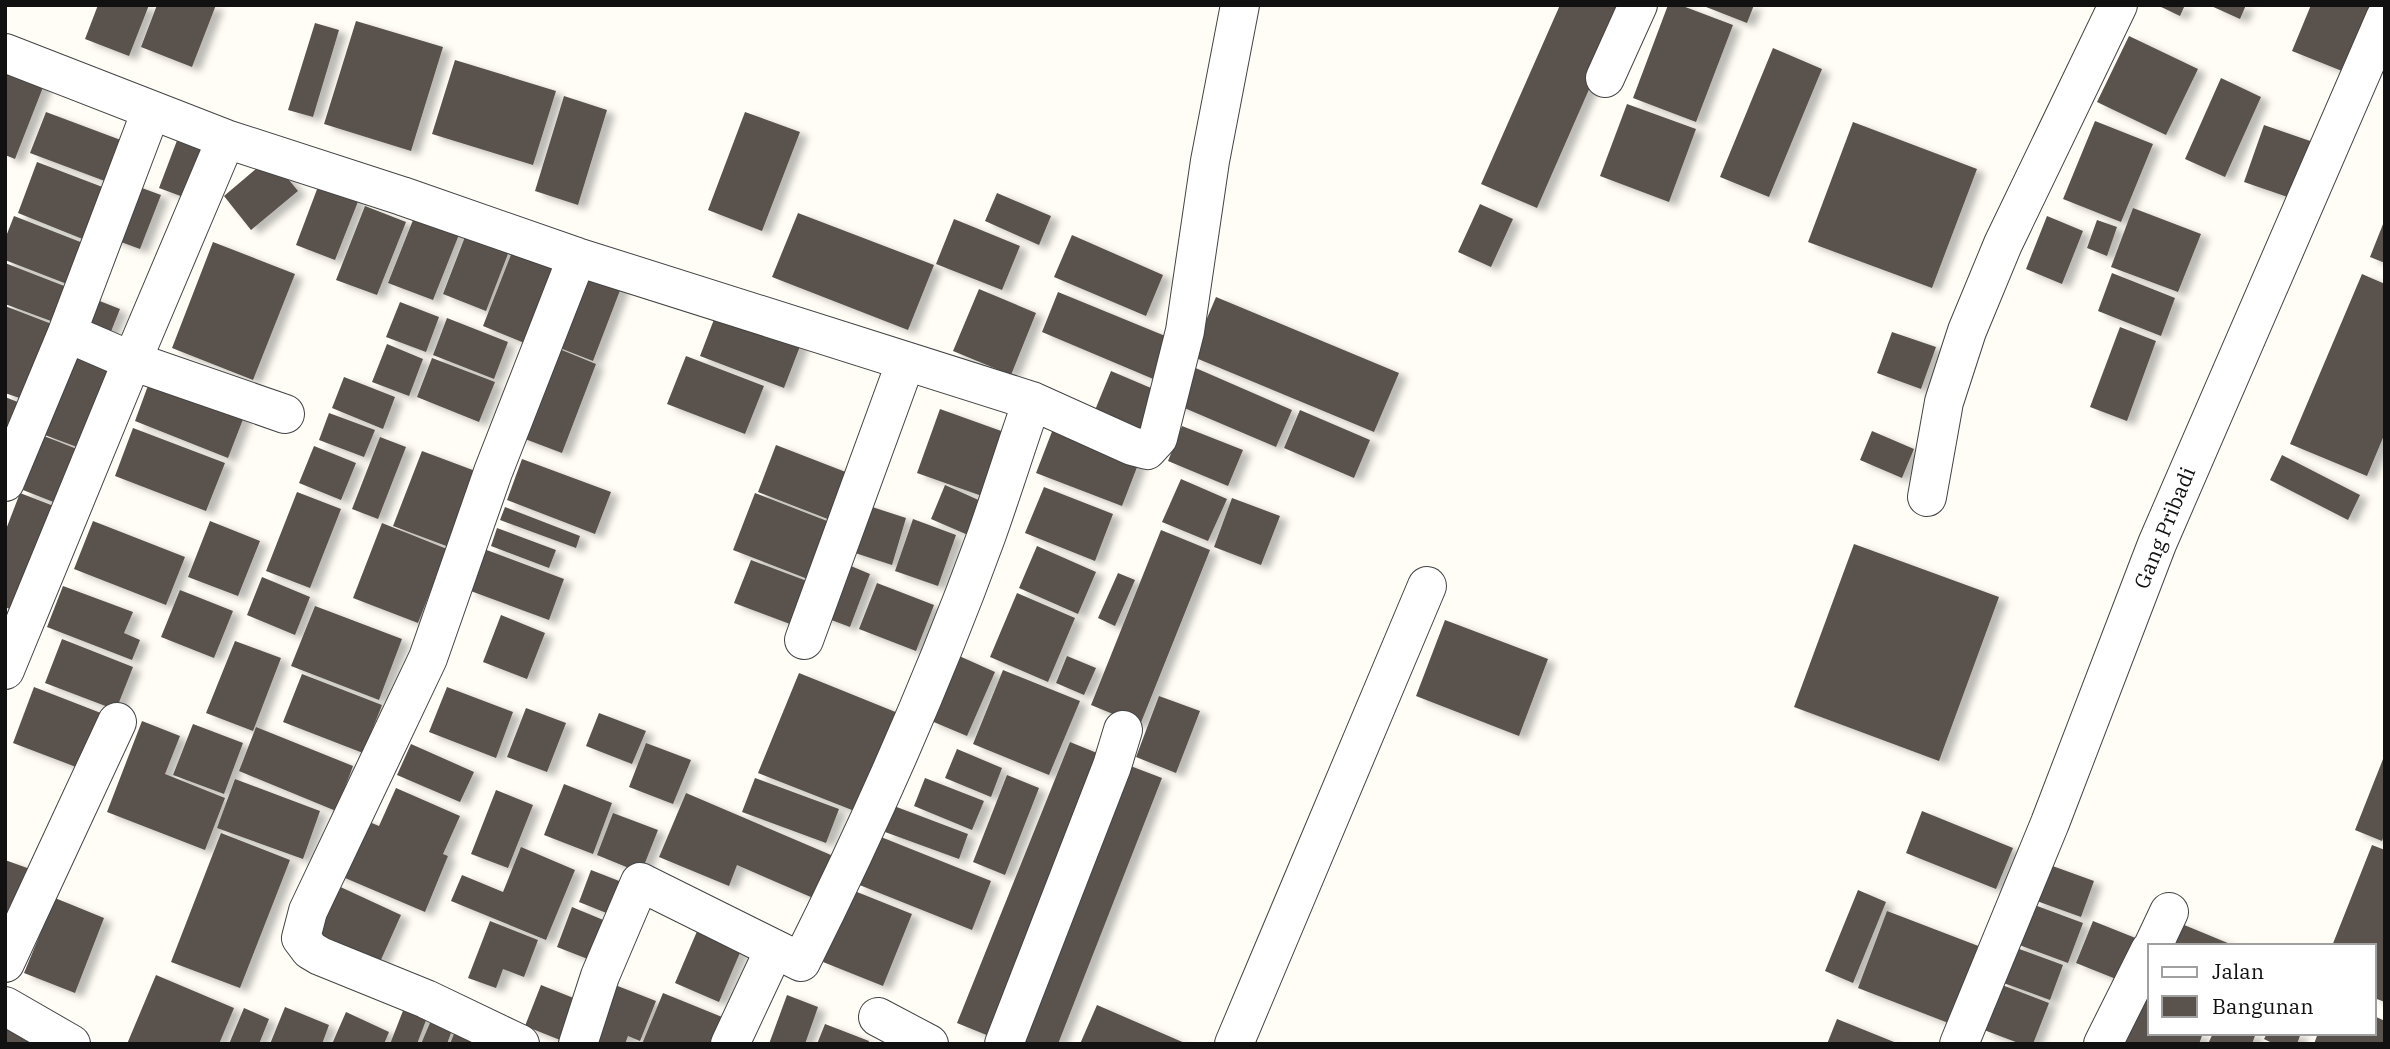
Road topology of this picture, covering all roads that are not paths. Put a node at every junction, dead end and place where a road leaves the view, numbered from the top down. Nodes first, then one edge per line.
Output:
1 (1240, 5) edge
2 (1638, 5) edge
3 (2118, 5) edge
4 (2385, 18) edge
5 (5, 53) edge
6 (1605, 78) dead end
7 (151, 111) junction
8 (226, 139) junction
9 (577, 257) junction
10 (66, 333) junction
11 (132, 361) junction
12 (906, 361) junction
13 (1032, 401) junction
14 (285, 414) dead end
15 (5, 482) edge
16 (1927, 497) dead end
17 (1427, 586) dead end
18 (804, 640) dead end
19 (5, 670) edge
20 (117, 722) dead end
21 (1123, 730) dead end
22 (2169, 912) dead end
23 (2154, 944) edge
24 (774, 950) junction
25 (2148, 954) edge
26 (5, 963) edge
27 (5, 1006) edge
28 (878, 1017) dead end
29 (71, 1044) edge
30 (520, 1044) edge
31 (578, 1044) edge
32 (730, 1044) edge
33 (929, 1044) edge
34 (1004, 1044) edge
35 (1234, 1044) edge
36 (1959, 1044) edge
37 (2103, 1044) edge

1 - 13 street
2 - 6 street
3 - 16 street
4 - 36 street, Gang Pribadi
5 - 7 street
7 - 8 street
7 - 10 street
8 - 9 street
8 - 11 street
9 - 12 street
9 - 30 street
10 - 11 street
10 - 15 street
11 - 14 street
11 - 19 street
12 - 13 street
12 - 18 street
13 - 24 street
17 - 35 street
20 - 26 street
21 - 34 street
22 - 23 street
24 - 31 street
24 - 32 street
25 - 37 street
27 - 29 street
28 - 33 street

